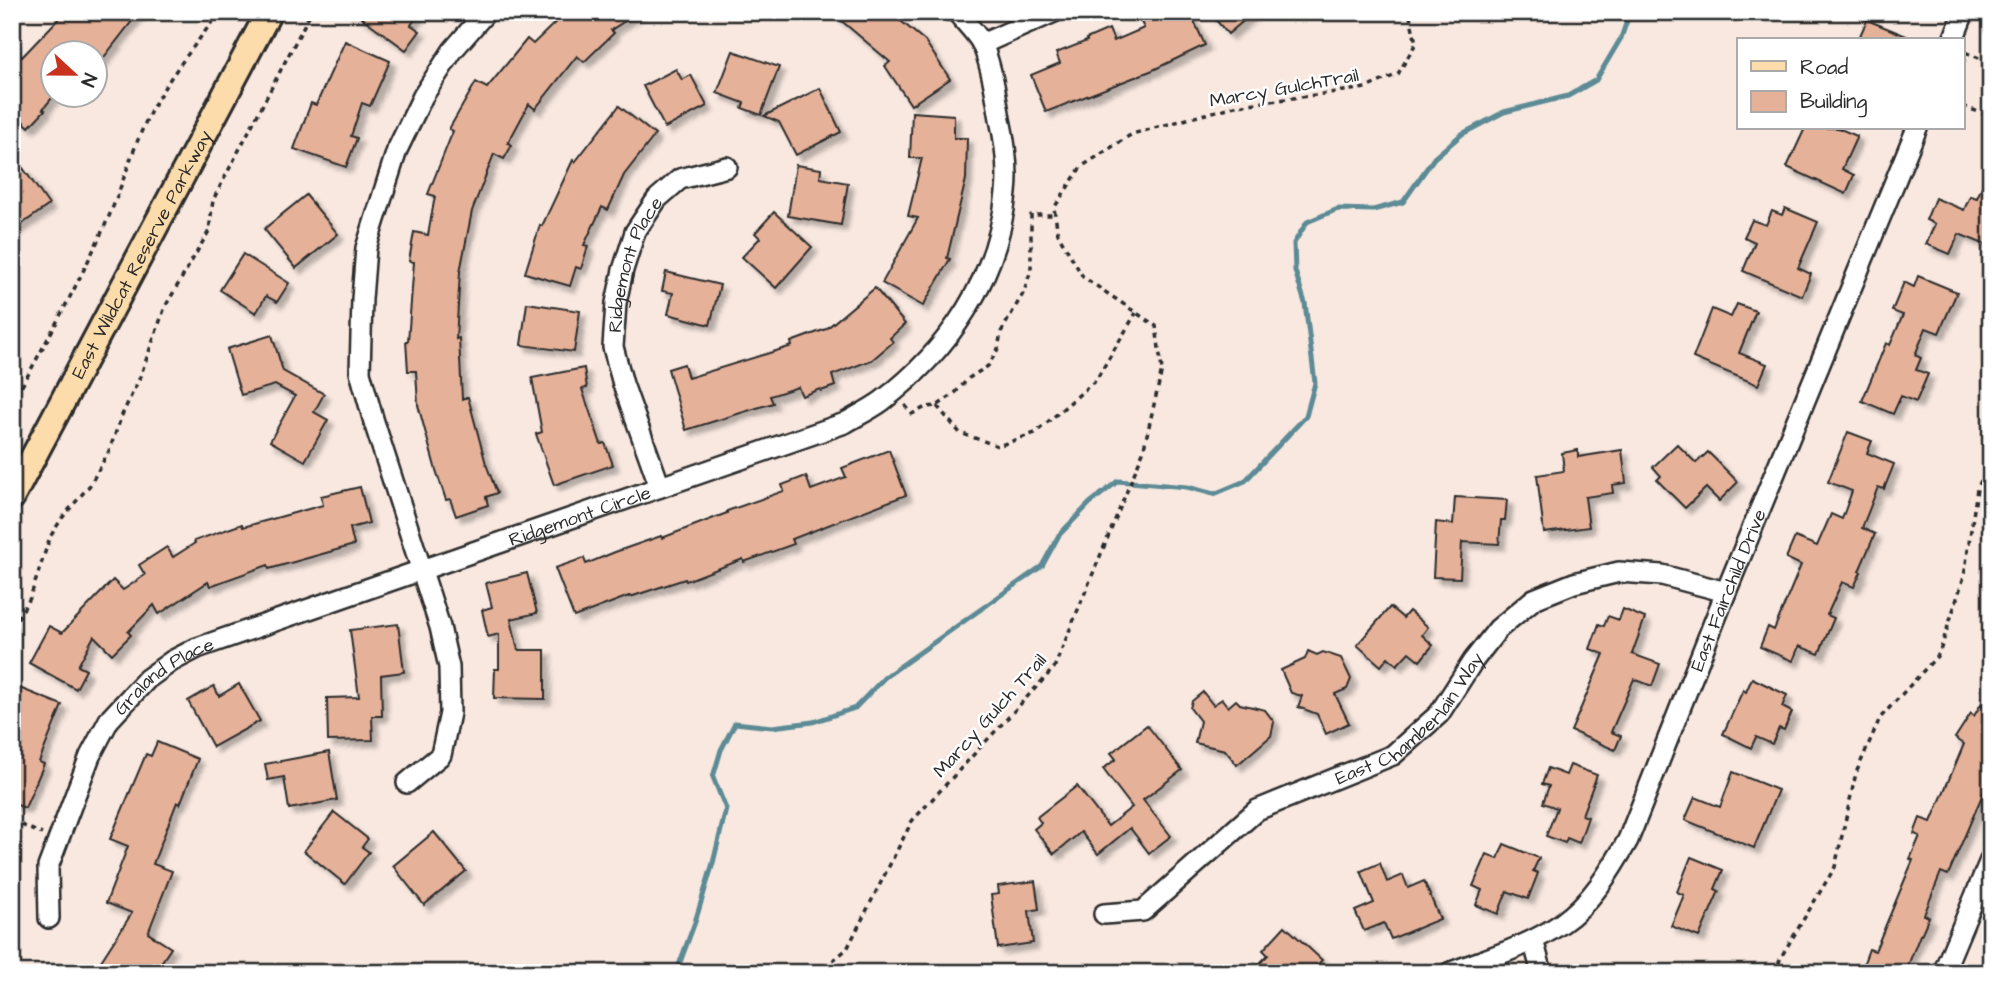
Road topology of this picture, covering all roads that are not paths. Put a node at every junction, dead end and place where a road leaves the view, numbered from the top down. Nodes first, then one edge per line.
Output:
1 (269, 12) edge
2 (486, 12) edge
3 (957, 12) edge
4 (1054, 12) edge
5 (1964, 12) edge
6 (1954, 38) edge
7 (982, 44) junction
8 (1916, 130) edge
9 (727, 167) dead end
10 (660, 487) junction
11 (12, 497) edge
12 (422, 569) junction
13 (1726, 593) junction
14 (407, 783) dead end
15 (1991, 858) edge
16 (1104, 914) dead end
17 (49, 918) dead end
18 (1533, 940) junction
19 (1449, 973) edge
20 (1542, 973) edge
21 (1943, 973) edge

1 - 11 main road, East Wildcat Reserve Parkway
2 - 12 street
3 - 7 street, Ridgemont Circle
4 - 7 street
5 - 6 street
7 - 10 street, Ridgemont Circle
8 - 13 street, East Fairchild Drive
9 - 10 street, Ridgemont Place
10 - 12 street, Ridgemont Circle
12 - 14 street
12 - 17 street, Graland Place
13 - 16 street, East Chamberlain Way
13 - 18 street, East Fairchild Drive
15 - 21 street
18 - 19 street, East Fairchild Drive
18 - 20 street

